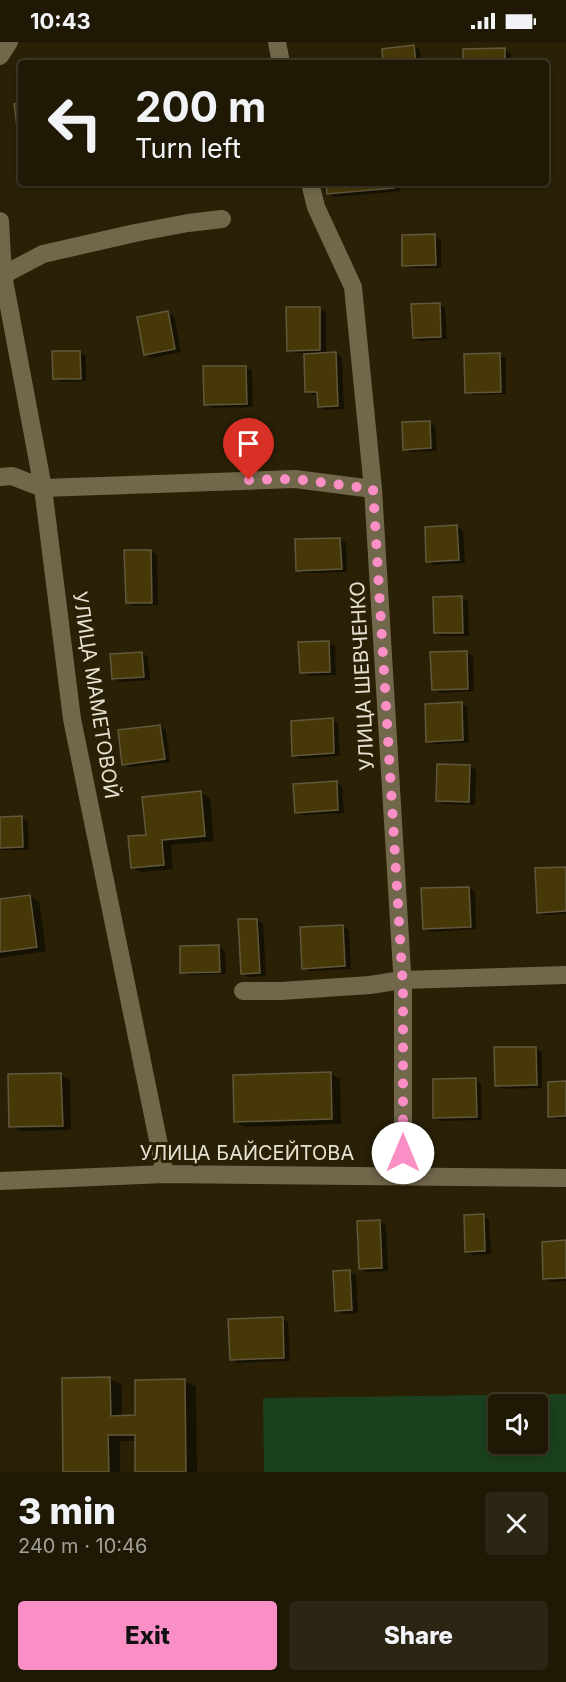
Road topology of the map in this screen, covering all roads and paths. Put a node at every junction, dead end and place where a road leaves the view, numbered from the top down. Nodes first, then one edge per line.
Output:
1 (9, 42) edge
2 (277, 42) edge
3 (0, 56) edge
4 (280, 60) edge
5 (311, 186) edge
6 (222, 219) dead end
7 (0, 221) edge
8 (2, 275) edge
9 (0, 477) edge
10 (44, 488) junction
11 (373, 489) junction
12 (566, 975) edge
13 (402, 980) junction
14 (243, 991) dead end
15 (165, 1174) junction
16 (403, 1176) junction
17 (566, 1178) edge
18 (0, 1181) edge

1 - 3 street
2 - 4 street
5 - 11 street, УЛИЦА ШЕВЧЕНКО
6 - 8 street
7 - 8 street, УЛИЦА МАМЕТОВОЙ
8 - 10 street, УЛИЦА МАМЕТОВОЙ
9 - 10 street
10 - 11 street
10 - 15 street, УЛИЦА МАМЕТОВОЙ
11 - 13 street, УЛИЦА ШЕВЧЕНКО
12 - 13 street
13 - 14 street
13 - 16 street, УЛИЦА ШЕВЧЕНКО
15 - 16 street, УЛИЦА БАЙСЕЙТОВА
15 - 18 street, УЛИЦА БАЙСЕЙТОВА
16 - 17 street, УЛИЦА БАЙСЕЙТОВА

